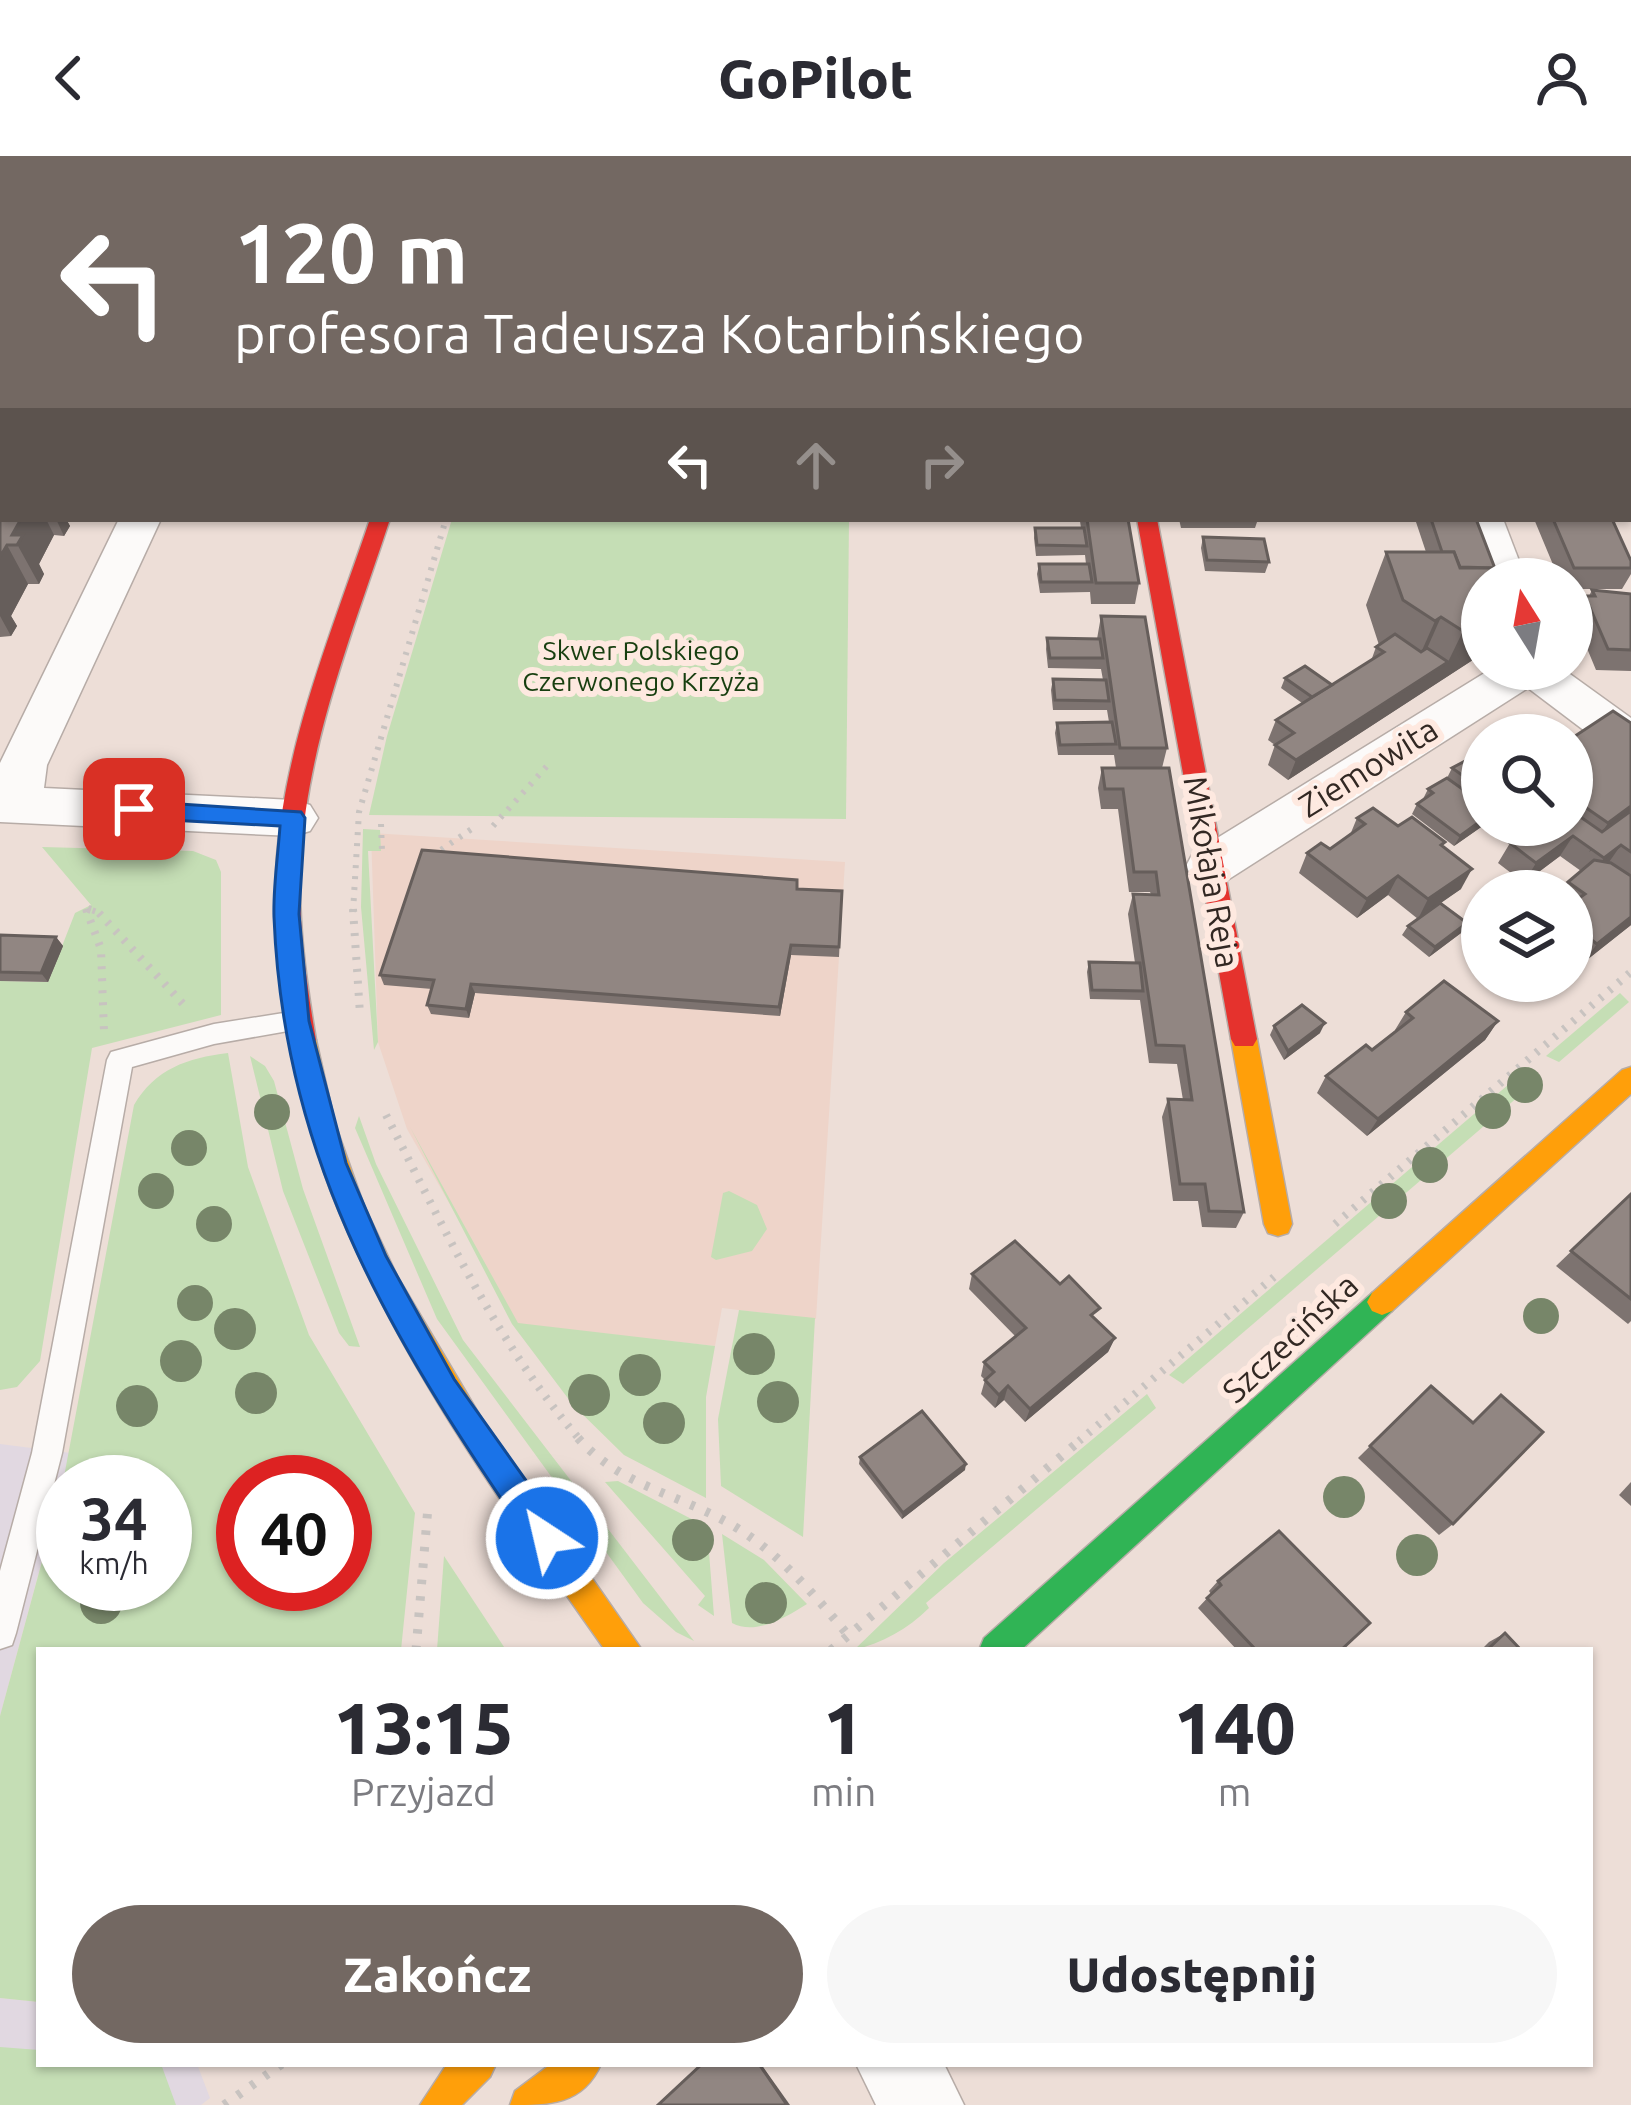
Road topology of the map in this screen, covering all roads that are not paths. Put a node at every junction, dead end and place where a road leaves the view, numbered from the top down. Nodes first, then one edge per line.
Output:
1 (139, 522) edge
2 (379, 522) edge
3 (1148, 522) edge
4 (1483, 522) edge
5 (1496, 558) edge
6 (1492, 690) edge
7 (1557, 690) edge
8 (1631, 741) edge
9 (9, 805) edge
10 (293, 818) junction
11 (1211, 866) junction
12 (296, 1021) junction
13 (1631, 1078) edge
14 (1278, 1224) dead end
15 (0, 1633) edge
16 (623, 1647) edge
17 (999, 1647) edge
18 (473, 2067) edge
19 (578, 2067) edge
20 (898, 2067) edge
21 (439, 2105) edge
22 (530, 2105) edge
23 (922, 2105) edge

1 - 9 street
2 - 10 street
3 - 11 street, Mikołaja Reja
4 - 5 street
6 - 11 street, Ziemowita
7 - 8 street
9 - 10 street
10 - 12 street
11 - 14 street, Mikołaja Reja
12 - 15 lane
12 - 16 street
13 - 17 street, Szczecińska
18 - 21 street
19 - 22 street
20 - 23 street

